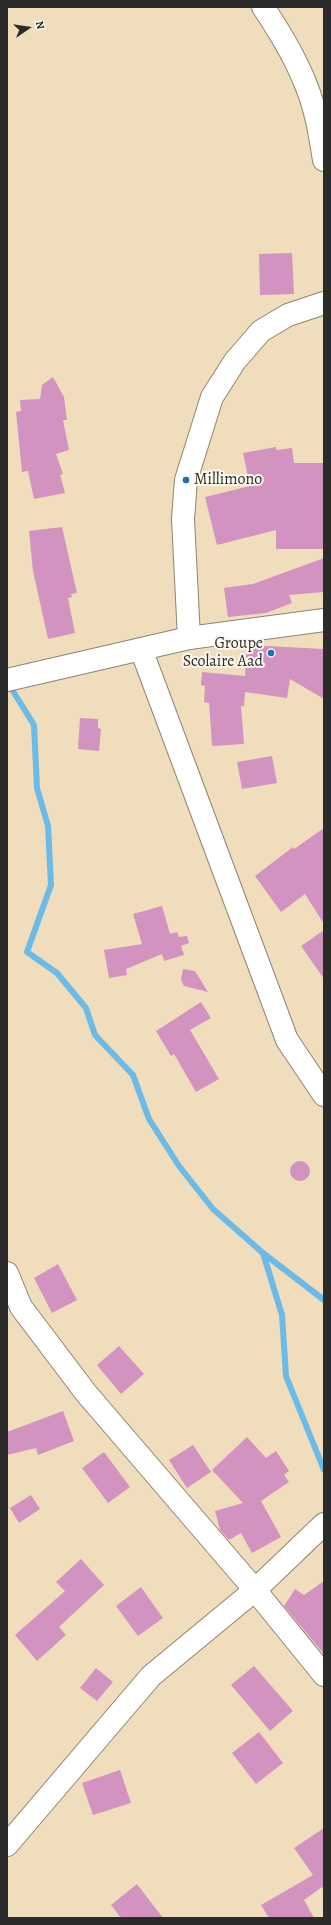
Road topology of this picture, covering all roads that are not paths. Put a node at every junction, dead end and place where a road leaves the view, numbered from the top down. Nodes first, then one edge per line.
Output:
1 (263, 7) edge
2 (321, 122) edge
3 (324, 160) edge
4 (324, 303) edge
5 (324, 620) edge
6 (189, 638) junction
7 (141, 649) junction
8 (7, 680) edge
9 (324, 1095) edge
10 (7, 1273) edge
11 (14, 1310) edge
12 (324, 1524) edge
13 (255, 1590) junction
14 (324, 1675) edge
15 (7, 1845) edge

1 - 2 street
2 - 3 street
4 - 6 street
5 - 6 street
6 - 7 street
7 - 8 street
7 - 9 street
10 - 11 street
11 - 13 street
12 - 13 street
13 - 14 street
13 - 15 street

